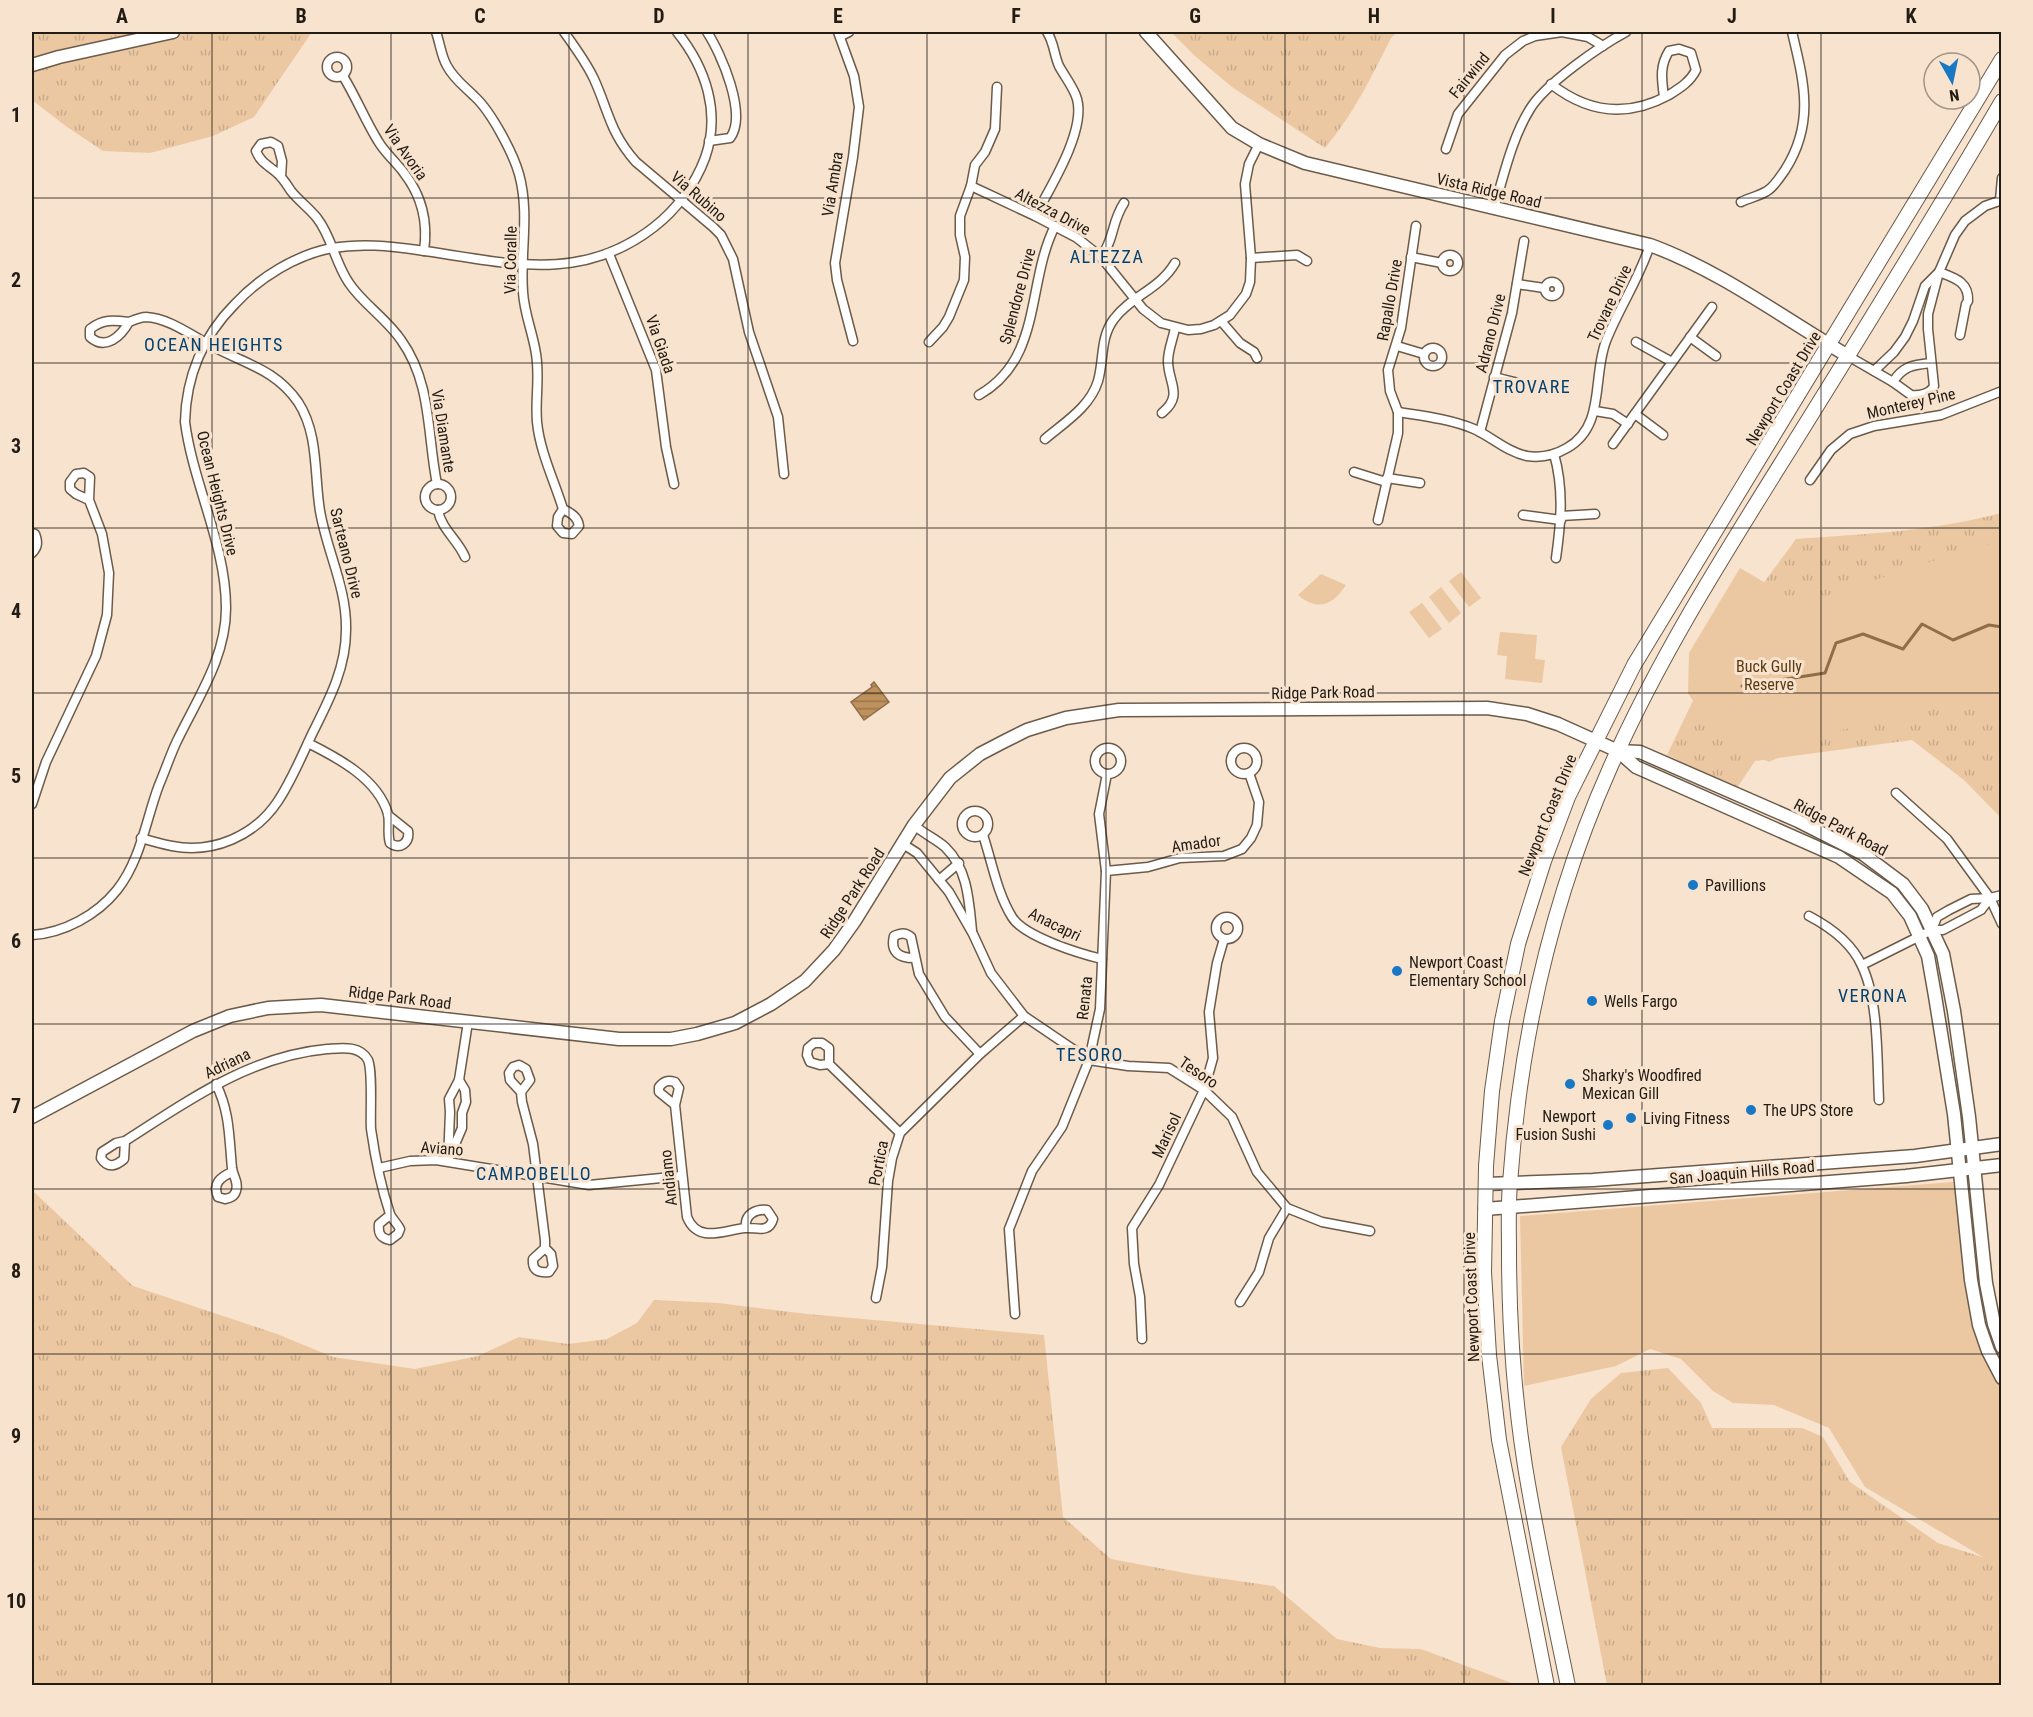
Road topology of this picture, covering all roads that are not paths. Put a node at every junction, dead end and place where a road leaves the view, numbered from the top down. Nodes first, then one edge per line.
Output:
1 (173, 32) edge
2 (436, 32) edge
3 (564, 32) edge
4 (677, 32) edge
5 (707, 32) edge
6 (849, 32) edge
7 (1047, 32) edge
8 (1146, 32) edge
9 (1626, 32) edge
10 (1792, 32) edge
11 (839, 34) edge
12 (1603, 46) junction
13 (2001, 60) edge
14 (32, 65) edge
15 (343, 76) dead end
16 (1551, 84) junction
17 (997, 87) dead end
18 (1664, 98) junction
19 (2001, 100) edge
20 (710, 141) junction
21 (1259, 144) junction
22 (1446, 149) dead end
23 (281, 177) dead end
24 (2001, 178) edge
25 (971, 186) junction
26 (682, 199) junction
27 (2001, 200) edge
28 (1741, 202) dead end
29 (1124, 203) dead end
30 (1494, 208) junction
31 (1035, 216) junction
32 (1055, 226) junction
33 (1416, 226) dead end
34 (1524, 241) dead end
35 (1650, 245) junction
36 (331, 248) junction
37 (424, 251) junction
38 (609, 254) junction
39 (1101, 257) junction
40 (1411, 257) junction
41 (1251, 258) junction
42 (1307, 261) dead end
43 (1442, 262) dead end
44 (1175, 263) dead end
45 (522, 264) junction
46 (1939, 272) junction
47 (1517, 284) junction
48 (1544, 288) dead end
49 (1136, 300) junction
50 (1712, 308) dead end
51 (1221, 321) junction
52 (129, 322) dead end
53 (1175, 328) junction
54 (1960, 335) dead end
55 (1690, 337) junction
56 (853, 341) dead end
57 (929, 342) dead end
58 (1636, 342) dead end
59 (206, 343) junction
60 (1829, 345) junction
61 (1397, 346) junction
62 (1424, 354) dead end
63 (1716, 356) dead end
64 (1848, 356) junction
65 (1257, 358) dead end
66 (1672, 362) junction
67 (1931, 363) junction
68 (1874, 371) junction
69 (1494, 377) junction
70 (1893, 382) junction
71 (1526, 385) dead end
72 (2001, 391) edge
73 (979, 395) dead end
74 (1594, 411) junction
75 (1398, 412) junction
76 (1162, 413) dead end
77 (1635, 414) junction
78 (1628, 424) junction
79 (1480, 432) junction
80 (1663, 435) dead end
81 (1045, 439) dead end
82 (1613, 444) dead end
83 (1554, 454) junction
84 (1353, 472) dead end
85 (784, 474) dead end
86 (1387, 480) junction
87 (1810, 480) dead end
88 (1420, 483) dead end
89 (437, 484) junction
90 (674, 484) dead end
91 (89, 500) dead end
92 (564, 509) dead end
93 (438, 510) junction
94 (1523, 514) dead end
95 (1595, 514) dead end
96 (1561, 518) junction
97 (1378, 520) dead end
98 (32, 533) edge
99 (32, 553) edge
100 (465, 556) dead end
101 (1556, 558) dead end
102 (1596, 741) junction
103 (308, 743) junction
104 (1618, 751) junction
105 (1249, 773) dead end
106 (1107, 774) dead end
107 (1896, 793) dead end
108 (32, 804) edge
109 (388, 815) dead end
110 (914, 825) junction
111 (983, 835) dead end
112 (141, 838) junction
113 (903, 844) junction
114 (959, 863) junction
115 (1106, 871) junction
116 (939, 880) junction
117 (2001, 894) edge
118 (1990, 898) junction
119 (1809, 916) dead end
120 (2001, 924) edge
121 (1932, 930) junction
122 (973, 934) junction
123 (32, 935) edge
124 (1920, 936) junction
125 (1224, 939) dead end
126 (914, 958) dead end
127 (1102, 959) junction
128 (1862, 965) junction
129 (1024, 1016) junction
130 (468, 1022) junction
131 (980, 1054) junction
132 (1089, 1060) junction
133 (829, 1064) dead end
134 (459, 1080) junction
135 (216, 1084) junction
136 (1204, 1090) junction
137 (521, 1092) dead end
138 (1879, 1100) dead end
139 (675, 1105) dead end
140 (450, 1112) junction
141 (462, 1113) junction
142 (32, 1118) edge
143 (900, 1132) junction
144 (125, 1141) dead end
145 (2001, 1144) edge
146 (1972, 1149) junction
147 (1958, 1151) junction
148 (448, 1161) junction
149 (2001, 1165) edge
150 (379, 1168) junction
151 (1974, 1168) junction
152 (1959, 1170) junction
153 (232, 1172) dead end
154 (537, 1176) junction
155 (682, 1176) junction
156 (1509, 1183) junction
157 (1486, 1184) junction
158 (1287, 1208) junction
159 (1509, 1208) junction
160 (1485, 1209) junction
161 (390, 1215) dead end
162 (746, 1228) dead end
163 (1371, 1231) dead end
164 (545, 1248) dead end
165 (876, 1298) dead end
166 (1240, 1302) dead end
167 (1015, 1314) dead end
168 (1142, 1339) dead end
169 (2001, 1347) edge
170 (2001, 1378) edge
171 (1547, 1686) edge
172 (1568, 1686) edge

1 - 14 street
2 - 45 street, Via Coralle
3 - 26 street, Via Rubino
4 - 20 street, Ocean Heights Drive
5 - 20 street
6 - 11 street
7 - 31 street
8 - 21 street, Vista Ridge Road
9 - 12 street
10 - 28 street
11 - 56 street, Via Ambra
12 - 16 street
12 - 22 street, Fairwind
13 - 60 main road, Newport Coast Drive
15 - 37 street, Via Avoria
16 - 18 street
16 - 30 street
17 - 25 street
18 - 18 street
19 - 64 main road
20 - 26 street, Ocean Heights Drive
21 - 30 street, Vista Ridge Road
21 - 41 street, Altezza Drive
23 - 36 street, Via Diamante
24 - 27 street
25 - 31 street, Altezza Drive
25 - 57 street
26 - 38 street, Ocean Heights Drive
26 - 85 street, Via Rubino
27 - 46 street
29 - 39 street
30 - 35 street, Vista Ridge Road
31 - 32 street, Altezza Drive
32 - 39 street, Altezza Drive
32 - 73 street, Splendore Drive
33 - 40 street, Rapallo Drive
34 - 47 street, Adrano Drive
35 - 60 street, Vista Ridge Road
35 - 74 street, Trovare Drive
36 - 37 street, Ocean Heights Drive
36 - 59 street, Ocean Heights Drive
36 - 89 street, Via Diamante
37 - 45 street, Ocean Heights Drive
38 - 45 street, Ocean Heights Drive
38 - 90 street, Via Giada
39 - 49 street, Altezza Drive
40 - 43 street
40 - 61 street, Rapallo Drive
41 - 42 street
41 - 51 street, Altezza Drive
44 - 49 street
45 - 92 street, Via Coralle
46 - 54 street
46 - 67 street
46 - 68 street
47 - 48 street
47 - 69 street, Adrano Drive
49 - 53 street, Altezza Drive
49 - 81 street
50 - 55 street
51 - 53 street, Altezza Drive
51 - 65 street
52 - 59 street, Sarteano Drive
53 - 76 street
55 - 63 street
55 - 66 street
58 - 66 street
59 - 103 street, Sarteano Drive
59 - 112 street, Ocean Heights Drive
60 - 64 street, Vista Ridge Road
60 - 102 main road, Newport Coast Drive
61 - 62 street
61 - 75 street, Rapallo Drive
64 - 68 street
64 - 104 main road
66 - 77 street
67 - 70 street
67 - 70 street
68 - 70 street
69 - 71 street
69 - 79 street, Adrano Drive
72 - 87 street, Monterey Pine
74 - 78 street
74 - 83 street, Trovare Drive
75 - 79 street
75 - 86 street
77 - 78 street
77 - 80 street
78 - 82 street
79 - 83 street
83 - 96 street
84 - 86 street
86 - 88 street
86 - 97 street
89 - 93 street, Via Diamante
89 - 93 street, Via Diamante
91 - 108 street
93 - 100 street, Via Diamante
94 - 96 street
95 - 96 street
96 - 101 street
98 - 99 street
102 - 104 street, Ridge Park Road
102 - 110 street, Ridge Park Road
102 - 157 main road, Newport Coast Drive
103 - 109 street
103 - 112 street, Sarteano Drive
104 - 121 street, Ridge Park Road
104 - 124 street, Ridge Park Road
104 - 156 main road
105 - 115 street, Amador
106 - 115 street, Renata
107 - 118 street
110 - 113 street, Ridge Park Road
110 - 114 street, Tesoro
111 - 127 street, Anacapri
112 - 123 street, Ocean Heights Drive
113 - 116 street, Tesoro
113 - 130 street, Ridge Park Road
114 - 116 street
114 - 122 street, Tesoro
115 - 127 street, Renata
116 - 122 street, Tesoro
117 - 118 street
118 - 120 street
118 - 121 street
118 - 121 street
119 - 128 street
121 - 124 street
121 - 146 street, Ridge Park Road
122 - 129 street, Tesoro
124 - 128 street
124 - 147 street, Ridge Park Road
125 - 136 street, Marisol
126 - 131 street
127 - 132 street, Renata
128 - 138 street
129 - 131 street, Portica
129 - 132 street, Tesoro
130 - 134 street
130 - 142 street, Ridge Park Road
131 - 143 street, Portica
132 - 136 street, Tesoro
132 - 167 street, Renata
133 - 143 street
134 - 140 street
134 - 141 street
135 - 144 street, Adriana
135 - 150 street, Adriana
135 - 153 street
136 - 158 street, Tesoro
136 - 168 street, Marisol
137 - 154 street
139 - 155 street, Andiamo
140 - 141 street
140 - 148 street
141 - 148 street
143 - 165 street, Portica
145 - 146 street, San Joaquin Hills Road
146 - 147 street, San Joaquin Hills Road
146 - 151 street, Ridge Park Road
147 - 152 street, Ridge Park Road
147 - 156 street, San Joaquin Hills Road
148 - 150 street, Aviano
148 - 154 street, Aviano
149 - 151 street, San Joaquin Hills Road
150 - 161 street
151 - 152 street, San Joaquin Hills Road
151 - 169 street, Ridge Park Road
152 - 159 street, San Joaquin Hills Road
152 - 170 street, Ridge Park Road
154 - 155 street, Aviano
154 - 164 street
155 - 162 street, Andiamo
156 - 157 street, San Joaquin Hills Road
156 - 159 main road
157 - 160 main road, Newport Coast Drive
158 - 163 street, Tesoro
158 - 166 street
159 - 160 street, San Joaquin Hills Road
159 - 172 main road
160 - 171 main road, Newport Coast Drive

